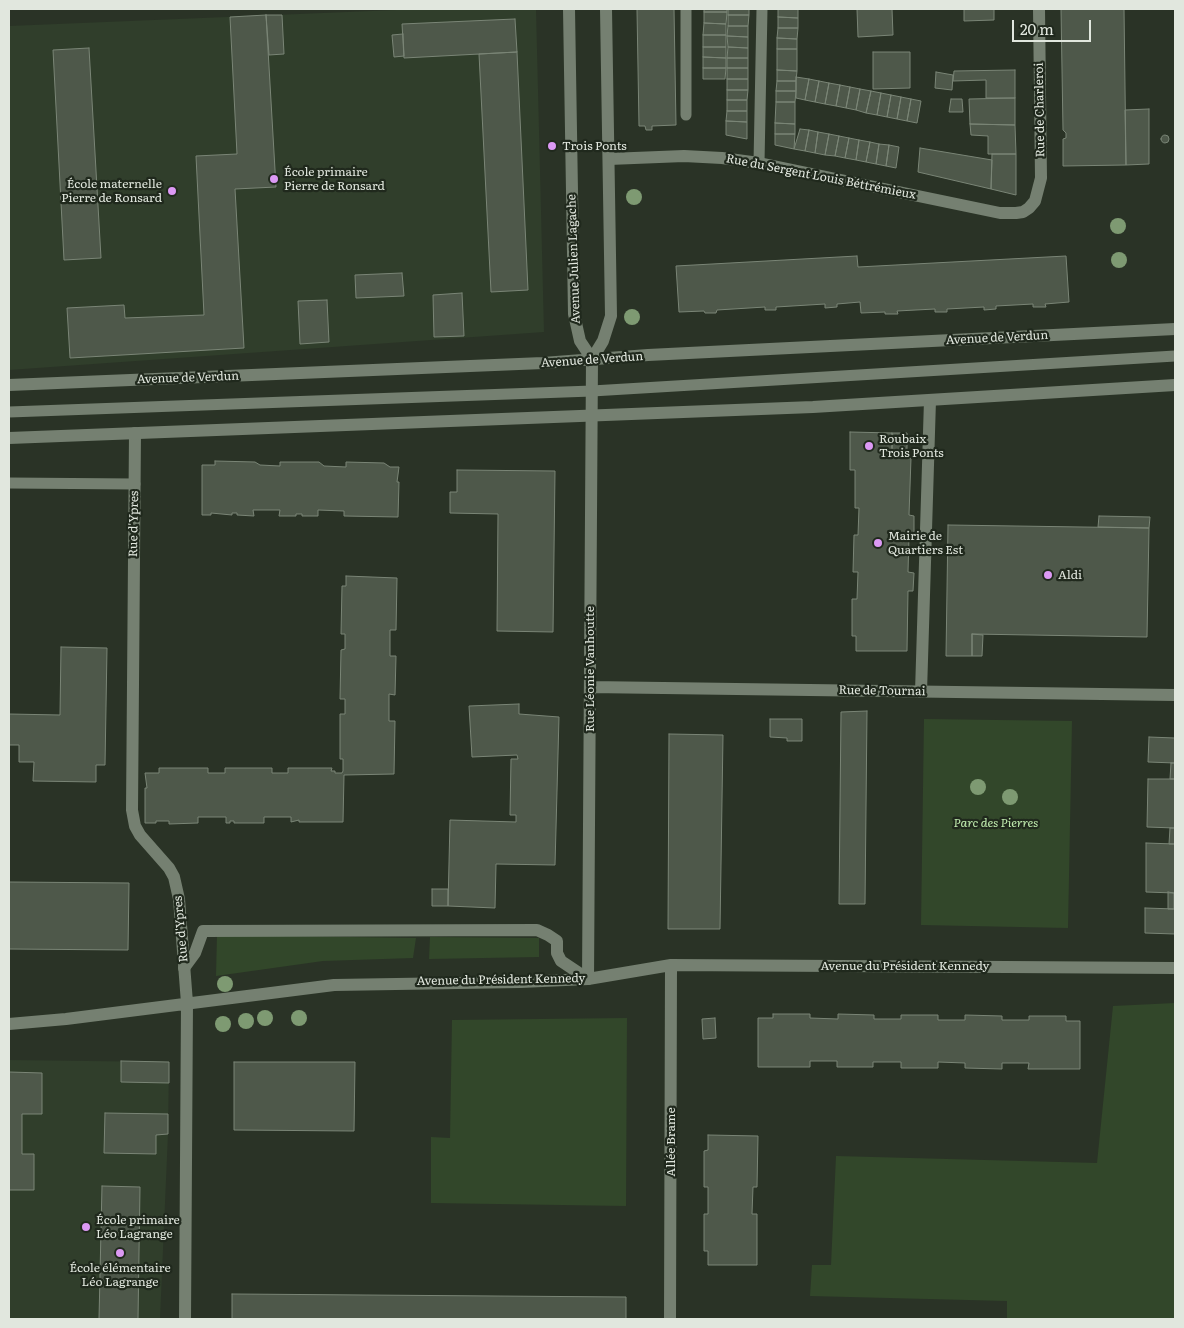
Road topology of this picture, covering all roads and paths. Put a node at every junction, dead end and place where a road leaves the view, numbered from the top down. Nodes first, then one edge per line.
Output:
1 (569, 9) edge
2 (606, 9) edge
3 (686, 9) edge
4 (762, 9) edge
5 (1039, 9) edge
6 (686, 115) dead end
7 (609, 159) junction
8 (759, 163) junction
9 (1030, 208) joint
10 (1175, 329) edge
11 (1175, 356) edge
12 (592, 359) junction
13 (9, 385) edge
14 (1175, 386) edge
15 (592, 391) junction
16 (930, 400) junction
17 (9, 412) edge
18 (592, 416) junction
19 (135, 433) junction
20 (9, 438) edge
21 (9, 482) edge
22 (135, 484) junction
23 (590, 686) junction
24 (921, 692) junction
25 (1175, 695) edge
26 (671, 965) junction
27 (184, 968) junction
28 (1175, 968) edge
29 (588, 979) junction
30 (187, 1002) junction
31 (9, 1024) edge
32 (185, 1319) edge
33 (670, 1319) edge

1 - 12 street, Avenue Julien Lagache
2 - 7 street
3 - 6 lane
4 - 8 lane
5 - 9 street, Rue de Charleroi
7 - 8 street, Rue du Sergent Louis Béttrémieux
7 - 12 street
8 - 9 street, Rue du Sergent Louis Béttrémieux
10 - 12 street, Avenue de Verdun
11 - 15 lane
12 - 13 street, Avenue de Verdun
12 - 15 street, Rue Léonie Vanhoutte
14 - 16 street
15 - 17 lane
15 - 18 street, Rue Léonie Vanhoutte
16 - 18 street
16 - 24 street
18 - 19 street
18 - 23 street, Rue Léonie Vanhoutte
19 - 20 street
19 - 22 street, Rue d'Ypres
21 - 22 lane
22 - 27 street, Rue d'Ypres
23 - 24 street, Rue de Tournai
23 - 29 street, Rue Léonie Vanhoutte
24 - 25 street, Rue de Tournai
26 - 28 street, Avenue du Président Kennedy
26 - 29 street, Avenue du Président Kennedy
26 - 33 street, Allée Brame
27 - 29 street
27 - 30 street, Rue d'Ypres
29 - 30 street, Avenue du Président Kennedy
30 - 31 street, Avenue du Président Kennedy
30 - 32 street, Rue d'Ypres

